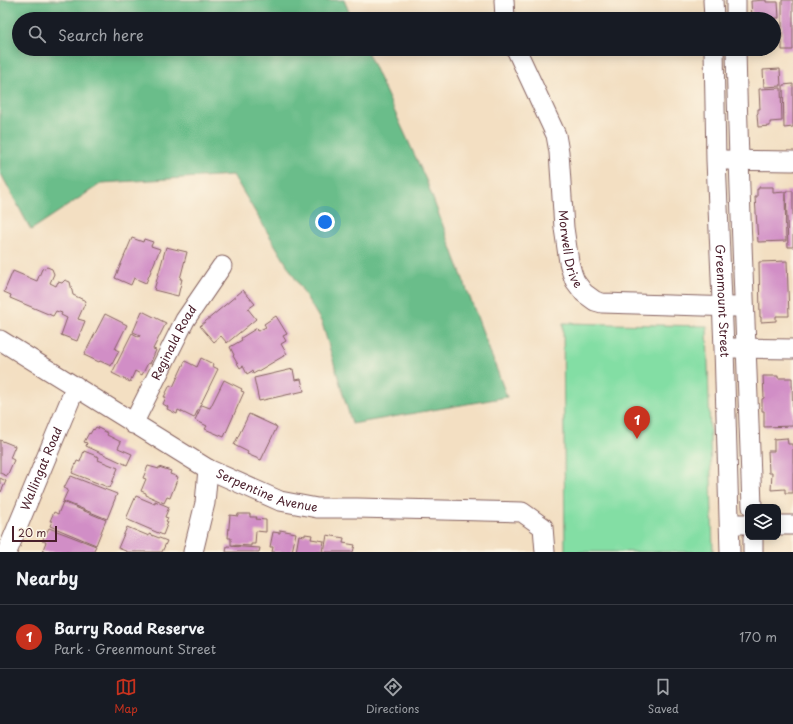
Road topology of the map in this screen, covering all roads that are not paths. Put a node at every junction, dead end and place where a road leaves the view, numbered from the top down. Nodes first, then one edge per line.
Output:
1 (504, 0) edge
2 (713, 0) edge
3 (736, 0) edge
4 (505, 12) edge
5 (714, 12) edge
6 (736, 12) edge
7 (519, 56) edge
8 (714, 56) edge
9 (736, 56) edge
10 (716, 160) junction
11 (738, 161) junction
12 (793, 161) edge
13 (222, 266) dead end
14 (723, 307) junction
15 (743, 307) junction
16 (0, 340) edge
17 (724, 348) junction
18 (747, 348) junction
19 (793, 349) edge
20 (76, 386) junction
21 (133, 424) junction
22 (208, 469) junction
23 (752, 504) edge
24 (739, 524) edge
25 (781, 525) edge
26 (793, 525) edge
27 (753, 540) edge
28 (8, 552) edge
29 (193, 552) edge
30 (545, 552) edge
31 (730, 552) edge
32 (753, 552) edge

1 - 4 street
2 - 5 street
3 - 6 street
7 - 14 street, Morwell Drive
8 - 10 street, Greenmount Street
9 - 11 street, Greenmount Street
10 - 11 street
10 - 14 street, Greenmount Street
11 - 12 street
11 - 15 street, Greenmount Street
13 - 21 street, Reginald Road
14 - 15 street, Morwell Drive
14 - 17 street, Greenmount Street
15 - 18 street, Greenmount Street
16 - 20 street, Serpentine Avenue
17 - 18 street
17 - 24 street, Greenmount Street
18 - 19 street
18 - 23 street, Greenmount Street
20 - 21 street, Serpentine Avenue
20 - 28 street, Wallingat Road
21 - 22 street, Serpentine Avenue
22 - 29 street
22 - 30 street, Serpentine Avenue
24 - 31 street, Greenmount Street
25 - 26 street
27 - 32 street

